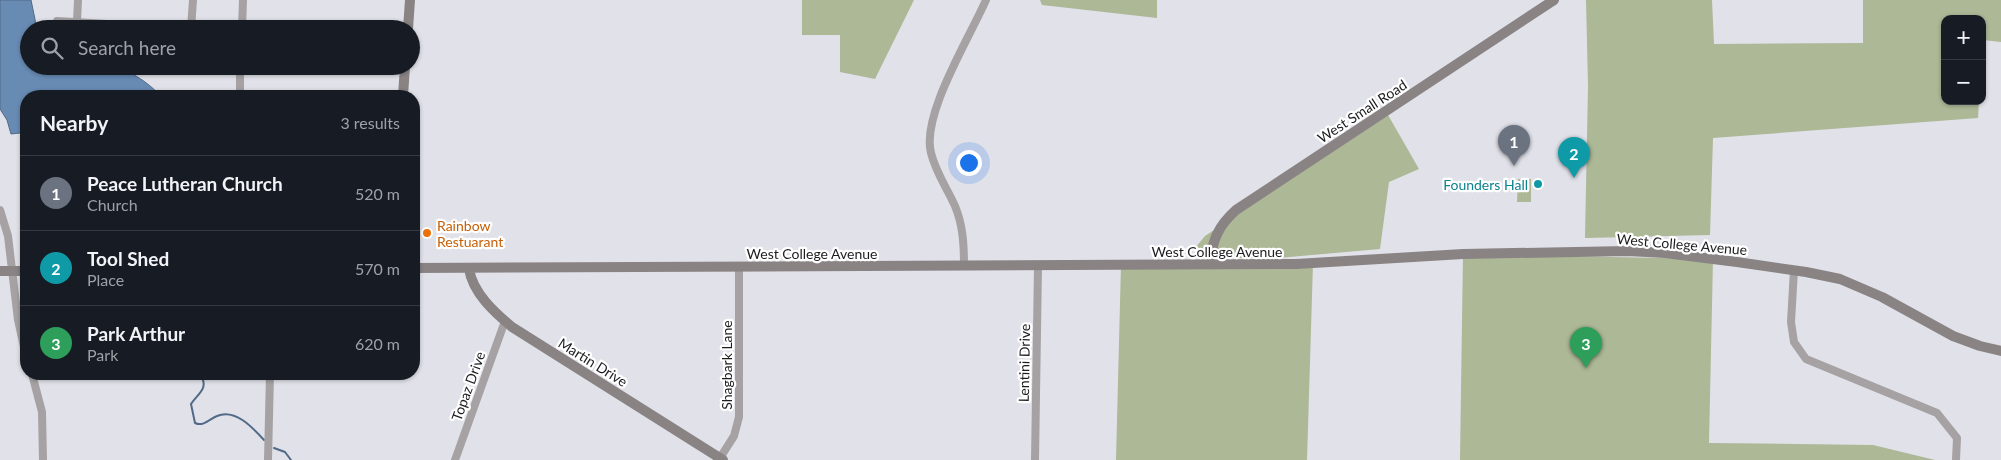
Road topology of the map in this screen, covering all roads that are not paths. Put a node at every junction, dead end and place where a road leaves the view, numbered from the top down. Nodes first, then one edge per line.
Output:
1 (78, 0) edge
2 (193, 0) edge
3 (243, 0) edge
4 (410, 0) edge
5 (986, 0) edge
6 (1554, 0) edge
7 (77, 20) edge
8 (192, 20) edge
9 (242, 20) edge
10 (409, 20) edge
11 (240, 75) edge
12 (404, 75) edge
13 (240, 90) edge
14 (403, 90) edge
15 (0, 210) edge
16 (1211, 264) junction
17 (964, 266) junction
18 (1038, 266) junction
19 (739, 267) junction
20 (420, 268) edge
21 (469, 269) junction
22 (1794, 270) junction
23 (0, 271) edge
24 (14, 271) junction
25 (20, 271) edge
26 (505, 322) junction
27 (20, 329) edge
28 (2001, 351) edge
29 (34, 380) edge
30 (270, 380) edge
31 (721, 459) edge
32 (43, 460) edge
33 (268, 460) edge
34 (455, 460) edge
35 (1035, 460) edge
36 (1956, 460) edge

1 - 7 street
2 - 8 street
3 - 9 street
4 - 10 street
5 - 17 street
6 - 16 street, West Small Road
11 - 13 street
12 - 14 street
15 - 24 street
16 - 18 street, West College Avenue
16 - 22 street, West College Avenue
17 - 18 street, West College Avenue
17 - 19 street, West College Avenue
18 - 35 street, Lentini Drive
19 - 21 street, West College Avenue
19 - 31 street, Shagbark Lane
20 - 21 street, West College Avenue
21 - 26 street, Martin Drive
22 - 28 street, West College Avenue
22 - 36 street
23 - 24 street
24 - 25 street
24 - 27 street
26 - 31 street, Martin Drive
26 - 34 street, Topaz Drive
29 - 32 street
30 - 33 street

